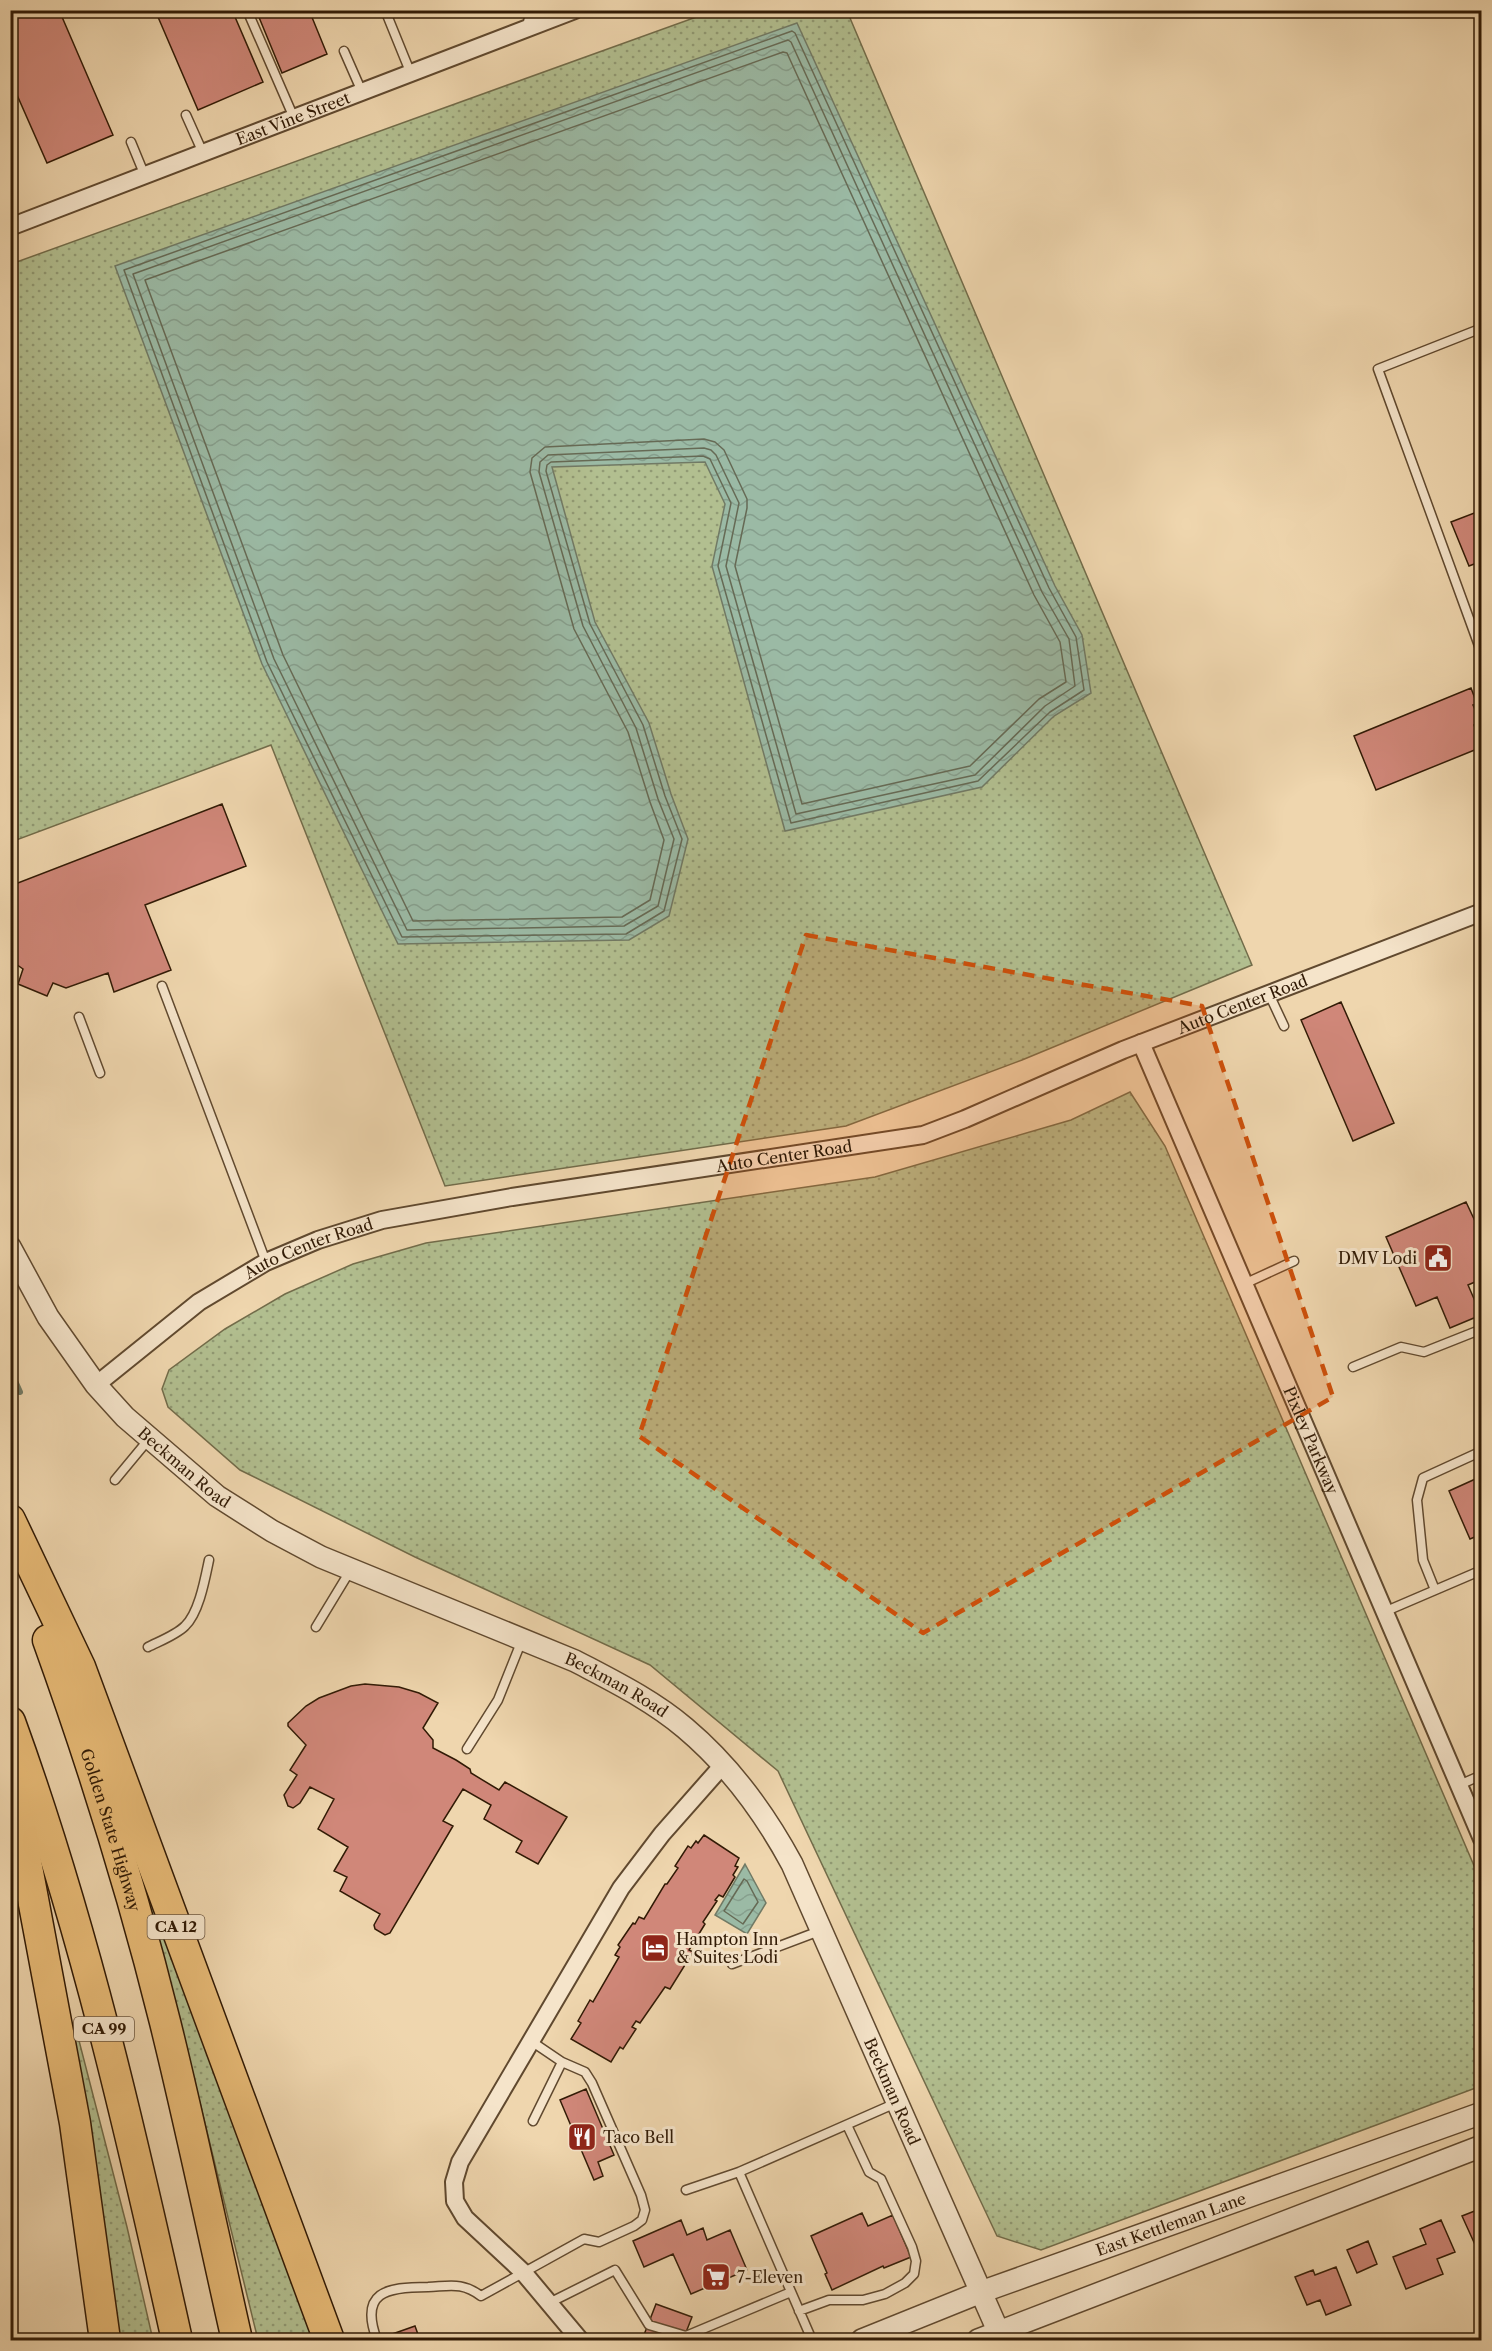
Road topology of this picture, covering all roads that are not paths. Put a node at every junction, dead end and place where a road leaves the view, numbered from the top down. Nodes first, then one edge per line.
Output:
1 (247, 10) edge
2 (386, 10) edge
3 (531, 10) edge
4 (575, 10) edge
5 (526, 30) junction
6 (344, 51) dead end
7 (411, 74) junction
8 (362, 93) junction
9 (186, 115) dead end
10 (294, 118) junction
11 (130, 142) dead end
12 (202, 153) junction
13 (145, 176) junction
14 (10, 227) edge
15 (1482, 328) edge
16 (1482, 654) edge
17 (1482, 912) edge
18 (162, 986) dead end
19 (1269, 994) junction
20 (79, 1017) dead end
21 (1284, 1026) dead end
22 (1141, 1043) junction
23 (100, 1073) dead end
24 (10, 1247) edge
25 (1294, 1261) dead end
26 (266, 1262) junction
27 (1244, 1284) junction
28 (1482, 1329) edge
29 (1353, 1366) dead end
30 (96, 1385) junction
31 (150, 1439) junction
32 (1482, 1451) edge
33 (115, 1480) dead end
34 (10, 1520) edge
35 (10, 1535) edge
36 (209, 1560) dead end
37 (351, 1569) junction
38 (1482, 1570) edge
39 (1436, 1590) junction
40 (1384, 1612) junction
41 (316, 1627) dead end
42 (522, 1639) junction
43 (148, 1647) dead end
44 (10, 1722) edge
45 (467, 1749) dead end
46 (722, 1766) junction
47 (1482, 1775) edge
48 (1459, 1785) junction
49 (10, 1789) edge
50 (1482, 1839) edge
51 (822, 1930) junction
52 (732, 1965) dead end
53 (531, 2041) junction
54 (562, 2062) junction
55 (897, 2103) junction
56 (1482, 2114) edge
57 (533, 2121) dead end
58 (847, 2125) junction
59 (1482, 2146) edge
60 (739, 2172) junction
61 (686, 2190) dead end
62 (523, 2272) junction
63 (791, 2292) junction
64 (981, 2292) junction
65 (549, 2303) junction
66 (799, 2311) junction
67 (999, 2333) junction
68 (105, 2340) edge
69 (177, 2340) edge
70 (237, 2340) edge
71 (329, 2340) edge
72 (377, 2340) edge
73 (580, 2340) edge
74 (812, 2340) edge
75 (862, 2340) edge
76 (978, 2340) edge

1 - 10 lane
2 - 7 lane
3 - 5 lane
4 - 5 street, East Vine Street
5 - 7 street, East Vine Street
6 - 8 lane
7 - 8 street, East Vine Street
8 - 10 street, East Vine Street
9 - 12 lane
10 - 12 street, East Vine Street
11 - 13 lane
12 - 13 street, East Vine Street
13 - 14 street, East Vine Street
15 - 16 lane
17 - 19 street, Auto Center Road
18 - 26 lane
19 - 21 lane
19 - 22 street, Auto Center Road
20 - 23 lane
22 - 26 street, Auto Center Road
22 - 27 street, Pixley Parkway
24 - 30 street, Beckman Road
25 - 27 lane
26 - 30 street, Auto Center Road
27 - 40 street, Pixley Parkway
28 - 29 lane
30 - 31 street, Beckman Road
31 - 33 lane
31 - 37 street, Beckman Road
32 - 39 lane
34 - 71 highway, CA 12
35 - 70 highway, Golden State Highway
36 - 43 lane
37 - 41 lane
37 - 42 street, Beckman Road
38 - 39 lane
39 - 40 lane
40 - 48 street, Pixley Parkway
42 - 45 lane
42 - 46 street, Beckman Road
44 - 69 highway, CA 99
46 - 51 street, Beckman Road
46 - 53 street
47 - 48 lane
48 - 50 street, Pixley Parkway
49 - 68 highway
51 - 52 lane
51 - 55 street, Beckman Road
53 - 54 lane
53 - 62 street
54 - 57 lane
54 - 62 lane
55 - 58 lane
55 - 64 street, Beckman Road
56 - 64 street, East Kettleman Lane
58 - 60 lane
58 - 66 lane
59 - 67 street
60 - 61 lane
60 - 63 lane
62 - 65 street
62 - 72 lane
63 - 65 lane
63 - 66 lane
64 - 67 street, Beckman Road
64 - 75 street, East Kettleman Lane
65 - 73 street
66 - 74 lane
67 - 76 street

